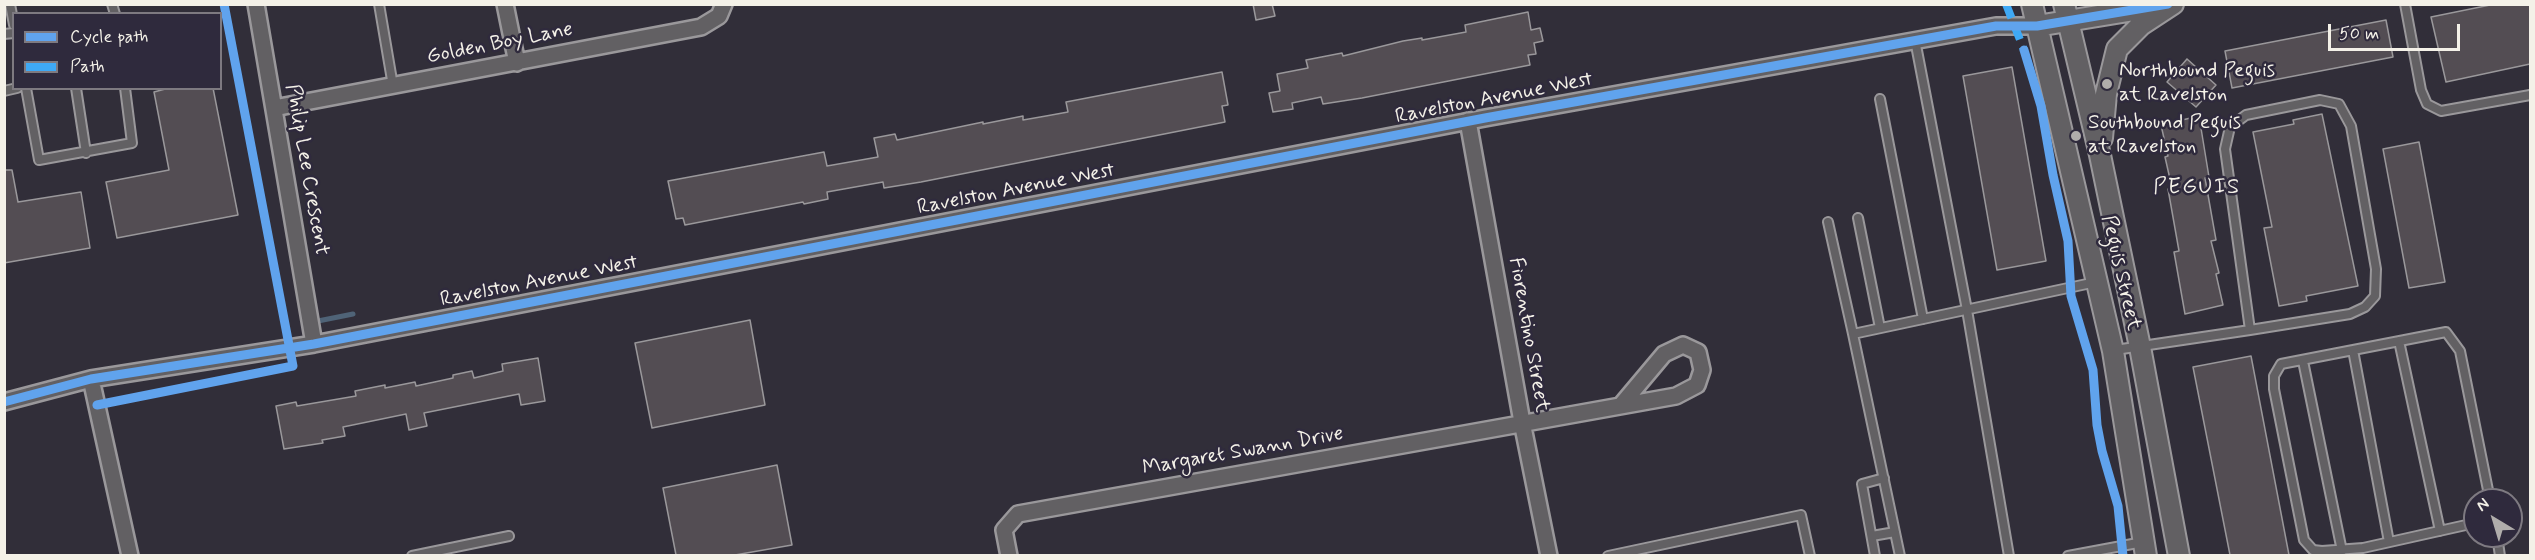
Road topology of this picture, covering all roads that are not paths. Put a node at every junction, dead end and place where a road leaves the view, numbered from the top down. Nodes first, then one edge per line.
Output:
1 (256, 4) edge
2 (379, 4) edge
3 (505, 4) edge
4 (723, 4) edge
5 (2168, 4) edge
6 (2173, 4) edge
7 (2405, 4) edge
8 (2065, 10) edge
9 (2034, 14) edge
10 (1915, 40) junction
11 (516, 63) junction
12 (393, 86) junction
13 (26, 90) edge
14 (76, 90) edge
15 (124, 90) edge
16 (2530, 95) edge
17 (1880, 99) dead end
18 (274, 108) junction
19 (1467, 121) junction
20 (86, 153) junction
21 (2100, 155) junction
22 (1858, 218) dead end
23 (1828, 222) dead end
24 (2097, 282) junction
25 (1967, 310) junction
26 (1923, 319) junction
27 (1881, 328) junction
28 (2250, 330) junction
29 (1853, 334) junction
30 (2399, 341) junction
31 (314, 344) junction
32 (2140, 347) junction
33 (2353, 350) junction
34 (2114, 351) junction
35 (2303, 361) junction
36 (92, 379) junction
37 (4, 402) edge
38 (1622, 404) junction
39 (1522, 423) junction
40 (1884, 478) junction
41 (2488, 488) edge
42 (2463, 526) edge
43 (2440, 531) junction
44 (1895, 532) junction
45 (509, 536) dead end
46 (1872, 536) junction
47 (2389, 543) junction
48 (2145, 549) edge
49 (2342, 550) junction
50 (130, 555) edge
51 (412, 555) edge
52 (1008, 555) edge
53 (1549, 555) edge
54 (1608, 555) edge
55 (1810, 555) edge
56 (1875, 555) edge
57 (1900, 555) edge
58 (2009, 555) edge
59 (2068, 555) edge
60 (2179, 555) edge

1 - 18 street, Philip Lee Crescent
2 - 12 lane
3 - 11 street
4 - 11 street, Golden Boy Lane
5 - 8 street
6 - 21 street
7 - 16 lane
8 - 9 street
8 - 21 street, Peguis Street
9 - 10 street, Ravelston Avenue West
9 - 24 street, Peguis Street
10 - 19 street, Ravelston Avenue West
10 - 25 lane
11 - 12 street, Golden Boy Lane
12 - 18 street, Golden Boy Lane
13 - 20 lane
14 - 20 lane
15 - 20 lane
17 - 26 lane
18 - 31 street, Philip Lee Crescent
19 - 31 street, Ravelston Avenue West
19 - 39 street, Fiorentino Street
21 - 32 street, Peguis Street
22 - 27 lane
23 - 29 lane
24 - 25 lane
24 - 34 street, Peguis Street
25 - 26 lane
25 - 58 lane
26 - 27 lane
27 - 29 lane
28 - 28 lane
28 - 32 lane
29 - 40 lane
30 - 33 lane
30 - 41 lane
30 - 43 lane
31 - 36 street, Ravelston Avenue West
32 - 34 lane
32 - 60 street, Peguis Street
33 - 35 lane
33 - 47 lane
34 - 48 street, Peguis Street
35 - 49 lane
35 - 49 lane
36 - 37 street, Ravelston Avenue West
36 - 50 street
38 - 38 street, Margaret Swann Drive
38 - 39 street, Margaret Swann Drive
39 - 52 street, Margaret Swann Drive
39 - 53 street, Fiorentino Street
40 - 44 lane
40 - 46 lane
42 - 43 lane
43 - 47 lane
44 - 46 lane
44 - 57 lane
45 - 51 lane
46 - 56 lane
47 - 49 lane
48 - 59 lane
54 - 55 lane

